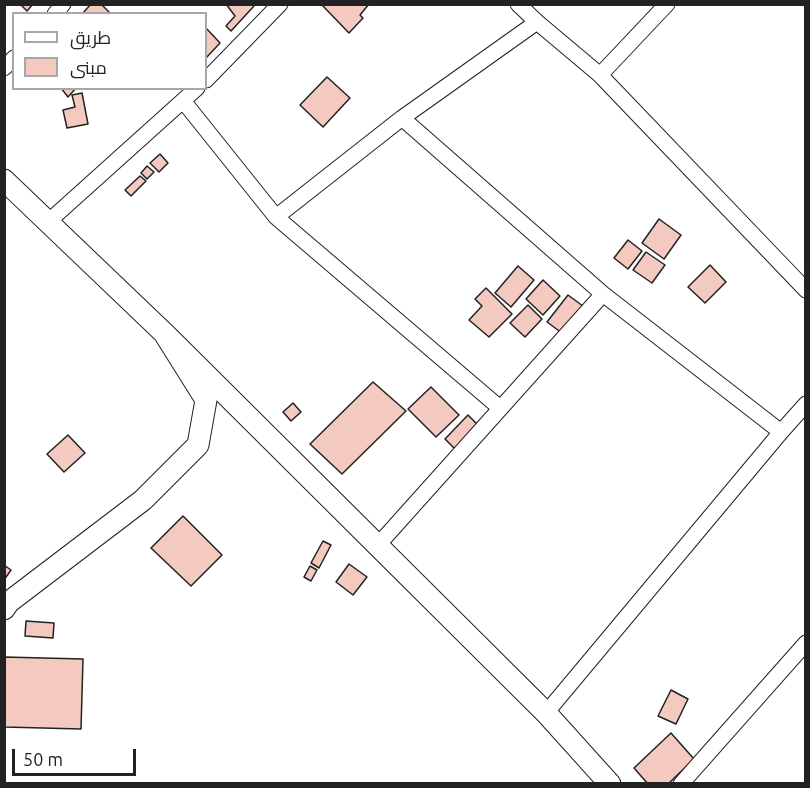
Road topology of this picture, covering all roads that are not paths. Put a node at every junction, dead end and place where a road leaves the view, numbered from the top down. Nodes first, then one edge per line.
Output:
1 (280, 4) edge
2 (518, 4) edge
3 (667, 4) edge
4 (537, 22) junction
5 (600, 75) junction
6 (207, 79) edge
7 (195, 90) edge
8 (184, 102) junction
9 (402, 118) junction
10 (4, 180) edge
11 (276, 217) junction
12 (48, 222) junction
13 (806, 290) edge
14 (603, 294) junction
15 (164, 333) junction
16 (806, 404) edge
17 (500, 408) junction
18 (781, 432) junction
19 (378, 546) junction
20 (4, 609) edge
21 (806, 643) edge
22 (546, 713) junction
23 (610, 783) edge
24 (681, 783) edge

1 - 6 street
2 - 4 street
3 - 5 street
4 - 5 street
4 - 9 street
5 - 13 street
7 - 8 street
8 - 11 street
8 - 12 street
9 - 11 street
9 - 14 street
10 - 12 street
11 - 17 street
12 - 15 street
14 - 17 street
14 - 18 street
15 - 19 street
15 - 20 street
16 - 18 street
17 - 19 street
18 - 22 street
19 - 22 street
21 - 24 street
22 - 23 street

